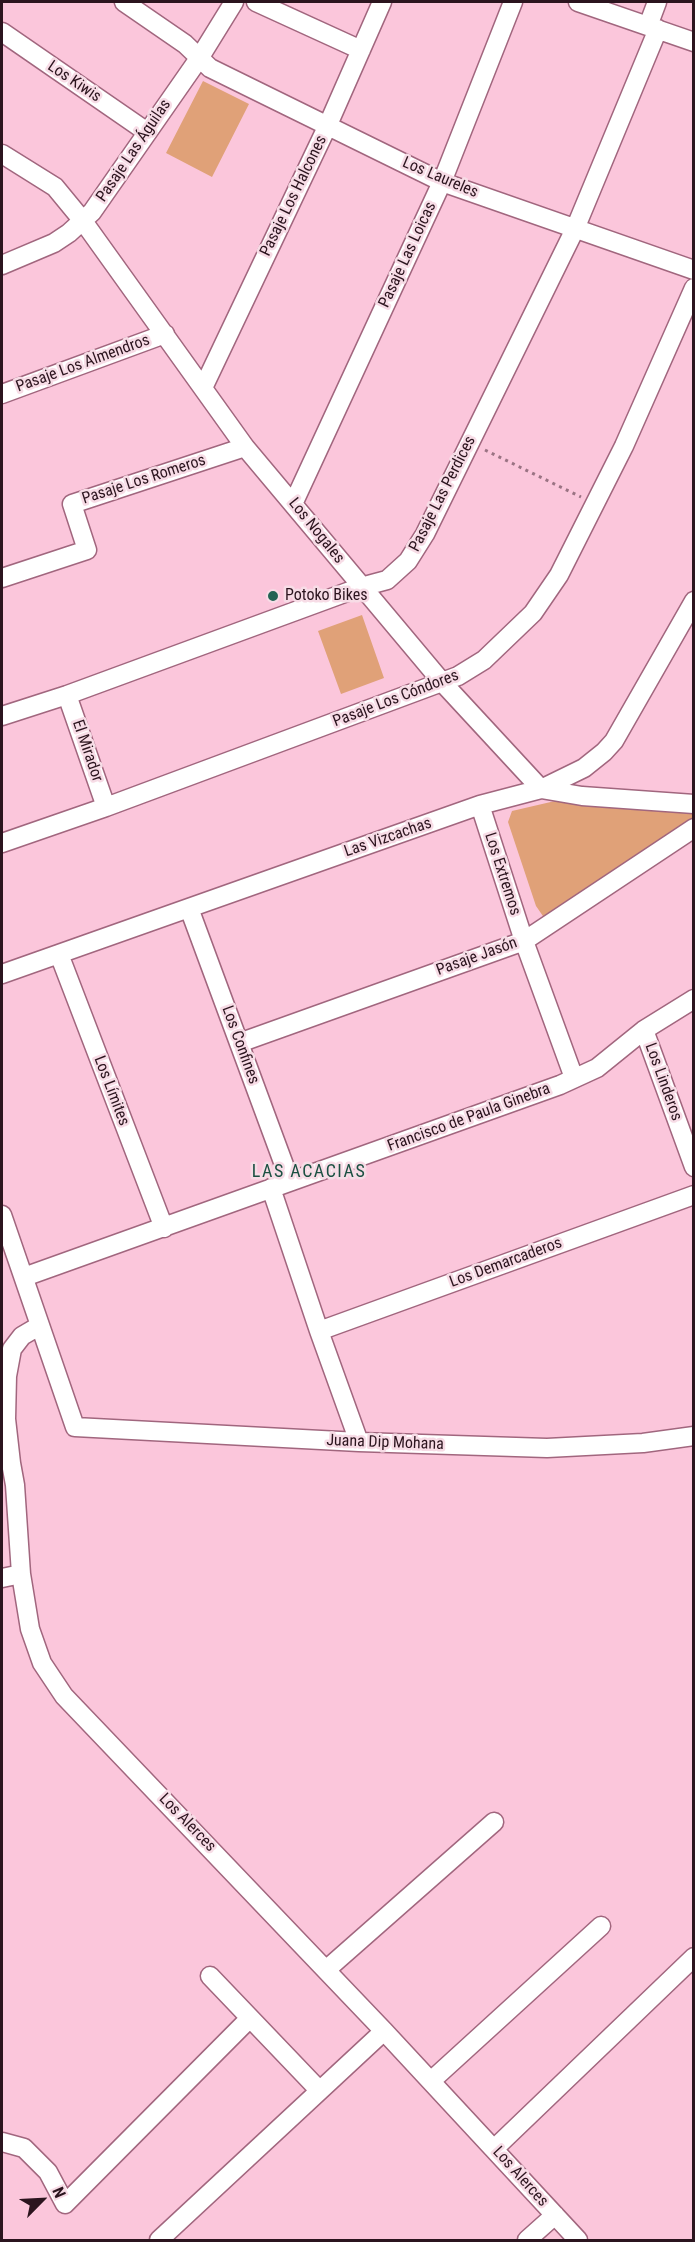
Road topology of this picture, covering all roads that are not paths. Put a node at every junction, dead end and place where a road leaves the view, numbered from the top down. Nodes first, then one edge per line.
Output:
1 (124, 2) edge
2 (234, 2) edge
3 (256, 2) edge
4 (382, 2) edge
5 (513, 2) edge
6 (578, 2) edge
7 (657, 2) edge
8 (653, 27) junction
9 (2, 32) edge
10 (693, 42) edge
11 (361, 50) junction
12 (200, 57) junction
13 (327, 127) junction
14 (147, 132) junction
15 (2, 154) edge
16 (442, 182) junction
17 (83, 221) junction
18 (575, 229) junction
19 (2, 265) edge
20 (693, 270) edge
21 (693, 288) edge
22 (165, 334) junction
23 (203, 388) junction
24 (2, 394) edge
25 (245, 447) junction
26 (293, 504) junction
27 (2, 578) edge
28 (361, 587) junction
29 (693, 601) edge
30 (442, 682) junction
31 (67, 695) junction
32 (2, 716) edge
33 (541, 789) junction
34 (693, 804) edge
35 (480, 805) junction
36 (106, 807) junction
37 (693, 828) edge
38 (2, 843) edge
39 (189, 908) junction
40 (524, 941) junction
41 (59, 954) junction
42 (2, 974) edge
43 (693, 999) edge
44 (644, 1030) junction
45 (239, 1043) junction
46 (574, 1078) junction
47 (693, 1167) edge
48 (291, 1181) junction
49 (271, 1188) junction
50 (693, 1195) edge
51 (2, 1215) edge
52 (164, 1228) junction
53 (24, 1277) junction
54 (39, 1326) junction
55 (319, 1331) junction
56 (693, 1436) edge
57 (359, 1442) junction
58 (21, 1574) junction
59 (2, 1578) edge
60 (494, 1822) dead end
61 (601, 1926) dead end
62 (693, 1957) edge
63 (326, 1970) junction
64 (210, 1976) dead end
65 (250, 2019) junction
66 (384, 2031) junction
67 (431, 2081) junction
68 (319, 2090) junction
69 (2, 2142) edge
70 (494, 2149) junction
71 (555, 2216) junction
72 (159, 2241) edge
73 (527, 2241) edge
74 (578, 2241) edge

1 - 12 street, Los Laureles
2 - 12 street, Pasaje Las Águilas
3 - 11 street
4 - 11 street, Pasaje Los Halcones
5 - 16 street, Pasaje Las Loicas
6 - 8 street
7 - 8 street, Pasaje Las Perdices
8 - 10 street
8 - 18 street, Pasaje Las Perdices
9 - 14 street, Los Kiwis
11 - 13 street, Pasaje Los Halcones
12 - 13 street, Los Laureles
12 - 14 street, Pasaje Las Águilas
13 - 16 street, Los Laureles
13 - 23 street, Pasaje Los Halcones
14 - 17 street, Pasaje Las Águilas
15 - 17 street, Los Nogales
16 - 18 street, Los Laureles
16 - 26 street, Pasaje Las Loicas
17 - 19 street, Pasaje Las Águilas
17 - 22 street, Los Nogales
18 - 20 street, Los Laureles
18 - 28 street, Pasaje Las Perdices
21 - 30 street, Pasaje Los Cóndores
22 - 23 street, Los Nogales
22 - 24 street, Pasaje Los Almendros
23 - 25 street, Los Nogales
25 - 26 street, Los Nogales
25 - 27 street, Pasaje Los Romeros
26 - 28 street, Los Nogales
28 - 30 street, Los Nogales
28 - 31 street, Pasaje Las Perdices
29 - 33 street, Las Vizcachas
30 - 33 street, Los Nogales
30 - 36 street, Pasaje Los Cóndores
31 - 32 street, Pasaje Las Perdices
31 - 36 street, El Mirador
33 - 34 street
33 - 35 street, Las Vizcachas
35 - 39 street, Las Vizcachas
35 - 40 street, Los Extremos
36 - 38 street, Pasaje Los Cóndores
37 - 40 street, Pasaje Jasón
39 - 41 street, Las Vizcachas
39 - 45 street, Los Confines
40 - 45 street, Pasaje Jasón
40 - 46 street, Los Extremos
41 - 42 street, Las Vizcachas
41 - 52 street, Los Límites
43 - 44 street, Francisco de Paula Ginebra
44 - 46 street, Francisco de Paula Ginebra
44 - 47 street, Los Linderos
45 - 48 street, Los Confines
46 - 48 street, Francisco de Paula Ginebra
48 - 49 street, Francisco de Paula Ginebra
49 - 52 street, Francisco de Paula Ginebra
49 - 55 street
50 - 55 street, Los Demarcaderos
51 - 53 street
52 - 53 street, Francisco de Paula Ginebra
53 - 54 street
54 - 57 street, Juana Dip Mohana
54 - 58 street, Los Alerces
55 - 57 street
56 - 57 street, Juana Dip Mohana
58 - 59 street
58 - 63 street, Los Alerces
60 - 63 street
61 - 67 street
62 - 70 street
63 - 66 street, Los Alerces
64 - 65 street
65 - 68 street
65 - 69 street
66 - 67 street, Los Alerces
66 - 68 street
67 - 70 street, Los Alerces
68 - 72 street
70 - 71 street, Los Alerces
71 - 73 street
71 - 74 street, Los Alerces

